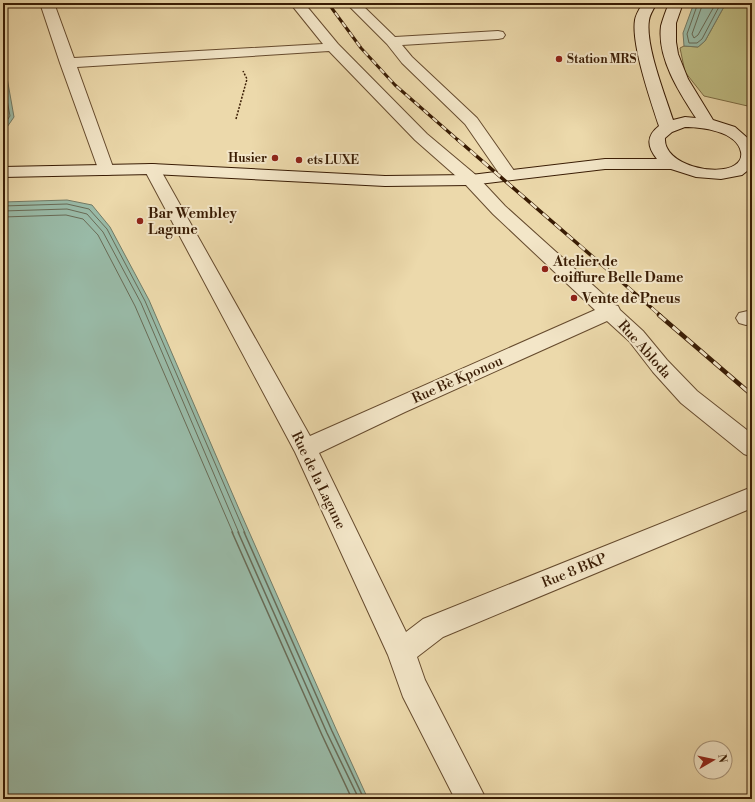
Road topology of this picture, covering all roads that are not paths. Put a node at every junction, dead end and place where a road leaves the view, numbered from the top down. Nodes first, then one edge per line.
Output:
1 (47, 3) edge
2 (296, 3) edge
3 (353, 3) edge
4 (650, 3) edge
5 (676, 3) edge
6 (498, 35) dead end
7 (392, 41) junction
8 (333, 47) junction
9 (67, 63) junction
10 (707, 123) junction
11 (667, 126) junction
12 (734, 133) junction
13 (752, 136) edge
14 (656, 142) junction
15 (605, 164) junction
16 (674, 164) junction
17 (749, 165) edge
18 (152, 169) junction
19 (106, 170) junction
20 (3, 172) edge
21 (509, 175) junction
22 (471, 180) junction
23 (611, 311) junction
24 (752, 447) edge
25 (305, 449) junction
26 (752, 498) edge
27 (401, 652) junction
28 (471, 799) edge

1 - 9 street
2 - 8 street, Rue Abloda
3 - 7 street
4 - 11 street
5 - 10 street
6 - 7 street
7 - 21 street
8 - 9 street
8 - 22 street, Rue Abloda
9 - 19 street
10 - 11 street
10 - 12 street
11 - 14 street
12 - 13 street
12 - 17 street
14 - 15 street
14 - 16 street
15 - 16 street
15 - 21 street
16 - 17 street
18 - 19 street
18 - 22 street
18 - 25 street, Rue de la Lagune
19 - 20 street
21 - 22 street
22 - 23 street, Rue Abloda
23 - 24 street, Rue Abloda
23 - 25 street, Rue Bè Kponou
25 - 27 street, Rue de la Lagune
26 - 27 street, Rue 8 BKP
27 - 28 street, Rue de la Lagune

